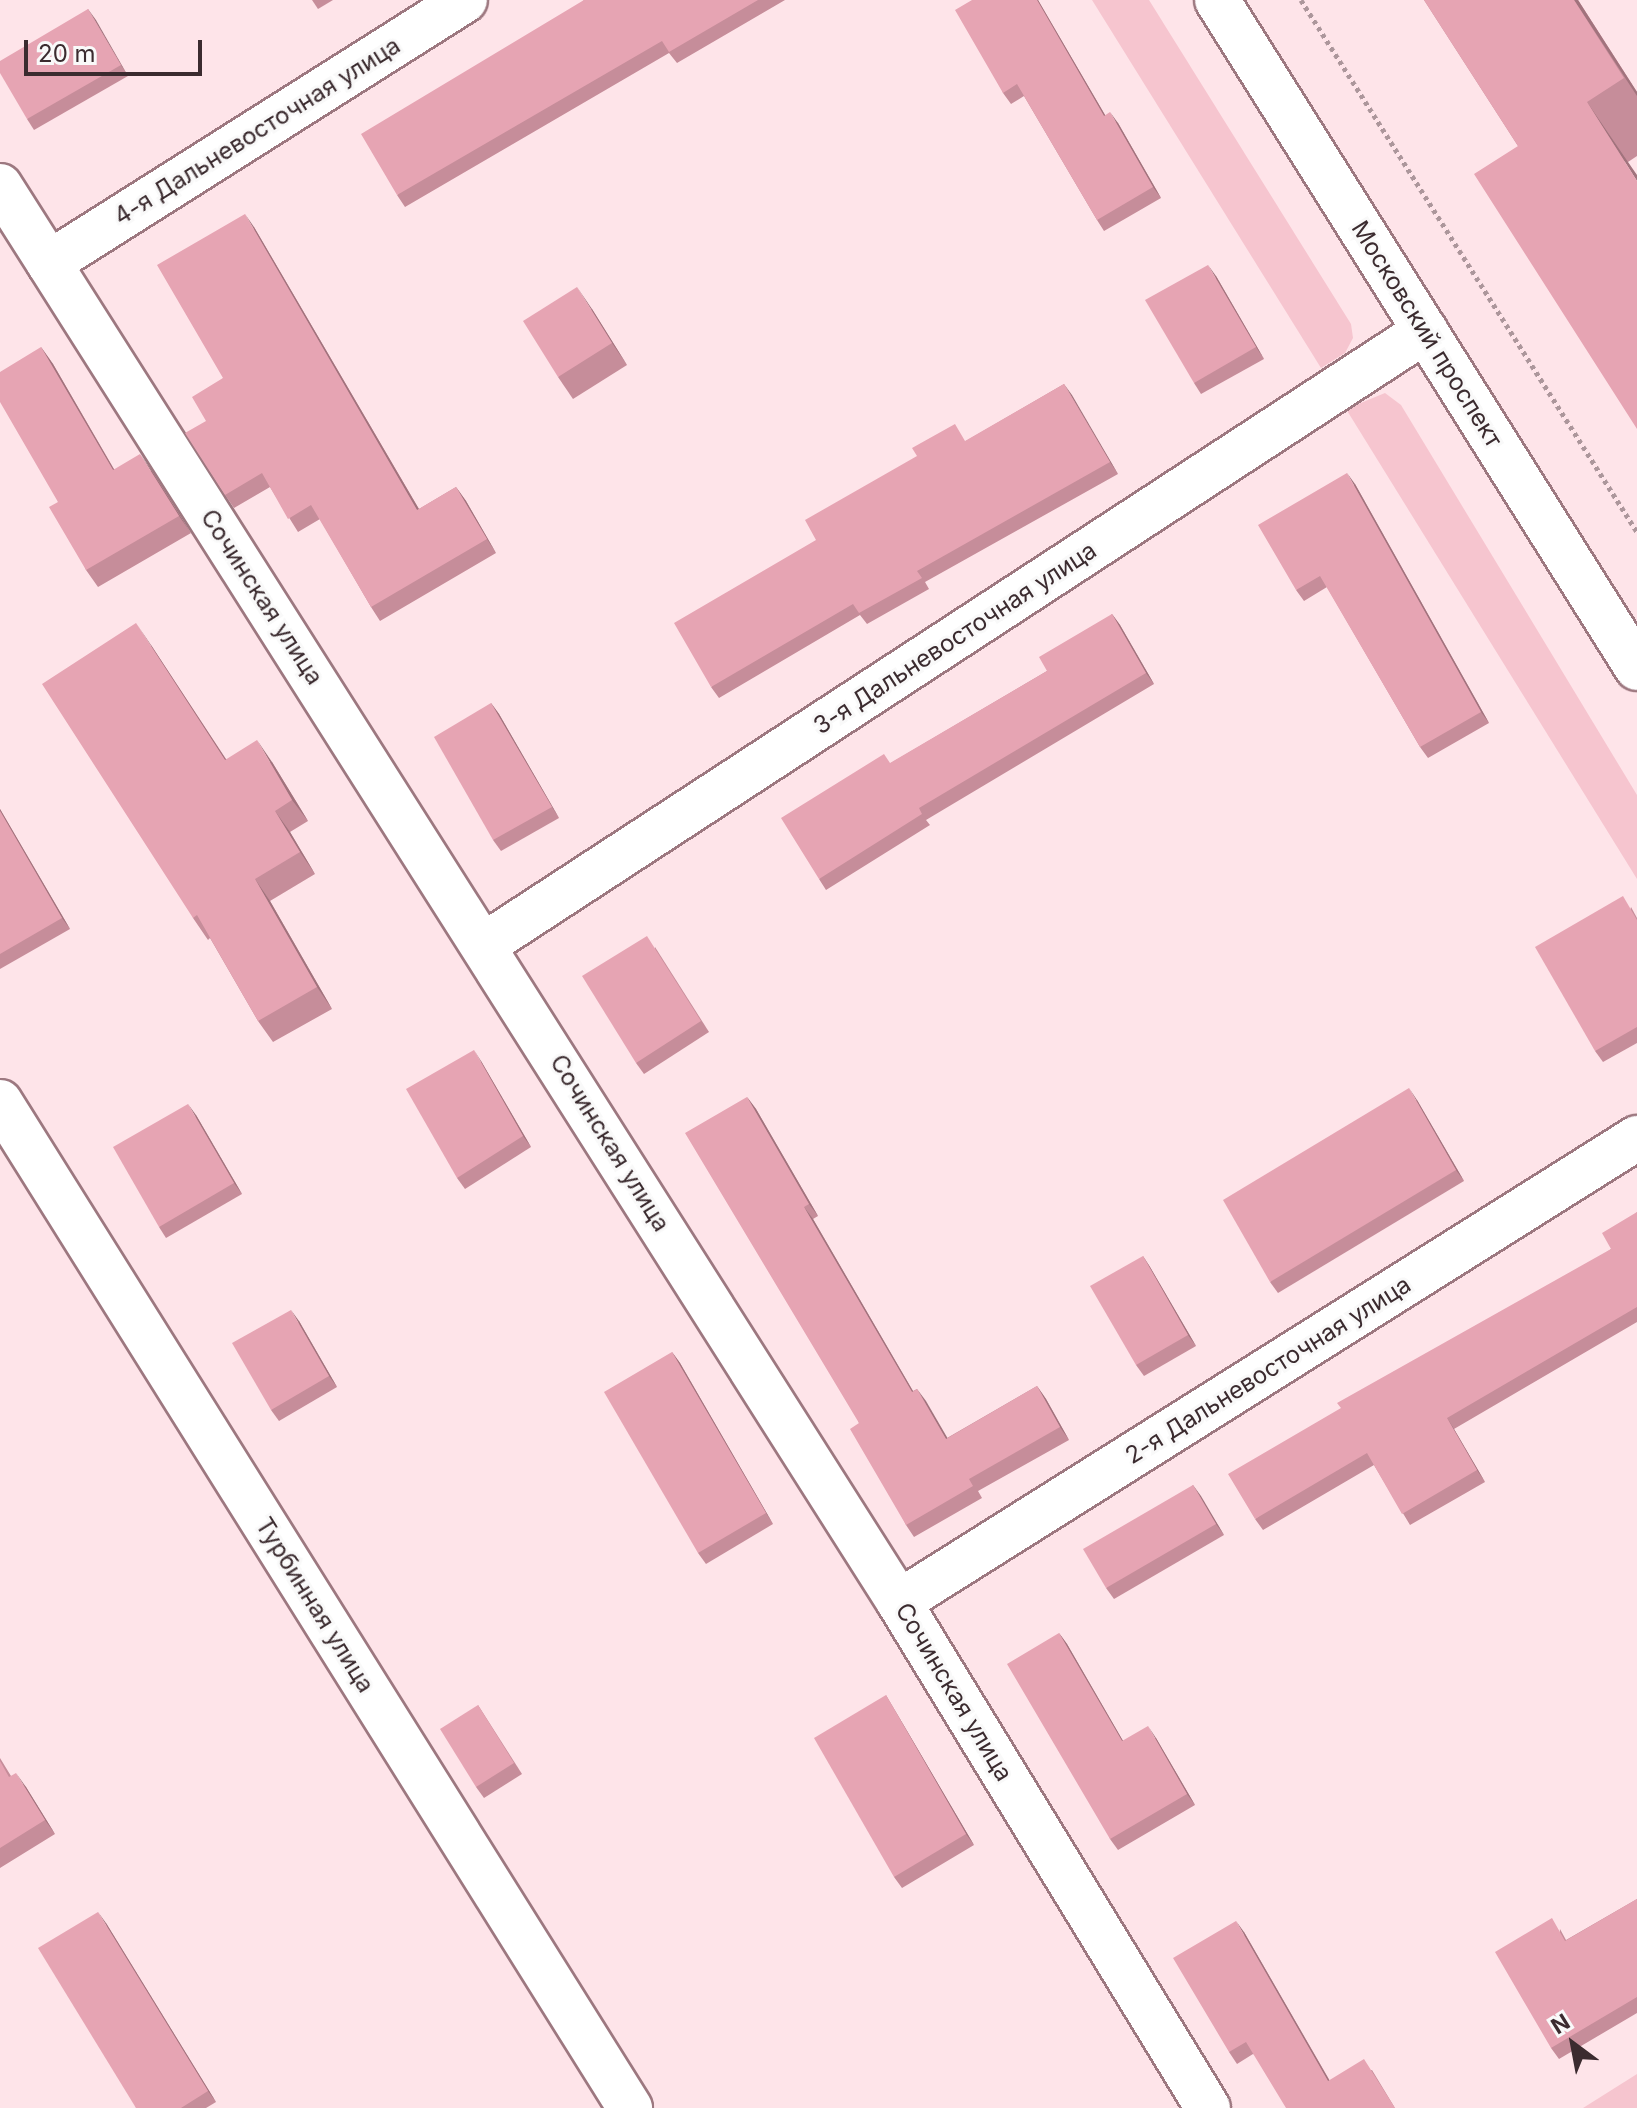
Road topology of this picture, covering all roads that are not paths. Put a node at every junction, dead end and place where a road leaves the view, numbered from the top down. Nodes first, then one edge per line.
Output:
1 (465, 0) edge
2 (1217, 0) edge
3 (0, 186) edge
4 (49, 263) junction
5 (1425, 331) junction
6 (1637, 668) edge
7 (484, 945) junction
8 (0, 1102) edge
9 (1637, 1138) edge
10 (899, 1602) junction
11 (630, 2108) edge
12 (1208, 2108) edge

1 - 4 street, 4-я Дальневосточная улица
2 - 5 street, Московский проспект
3 - 4 street, Сочинская улица
4 - 7 street, Сочинская улица
5 - 6 street, Московский проспект
5 - 7 street, 3-я Дальневосточная улица
7 - 10 street, Сочинская улица
8 - 11 street, Турбинная улица
9 - 10 street, 2-я Дальневосточная улица
10 - 12 street, Сочинская улица

